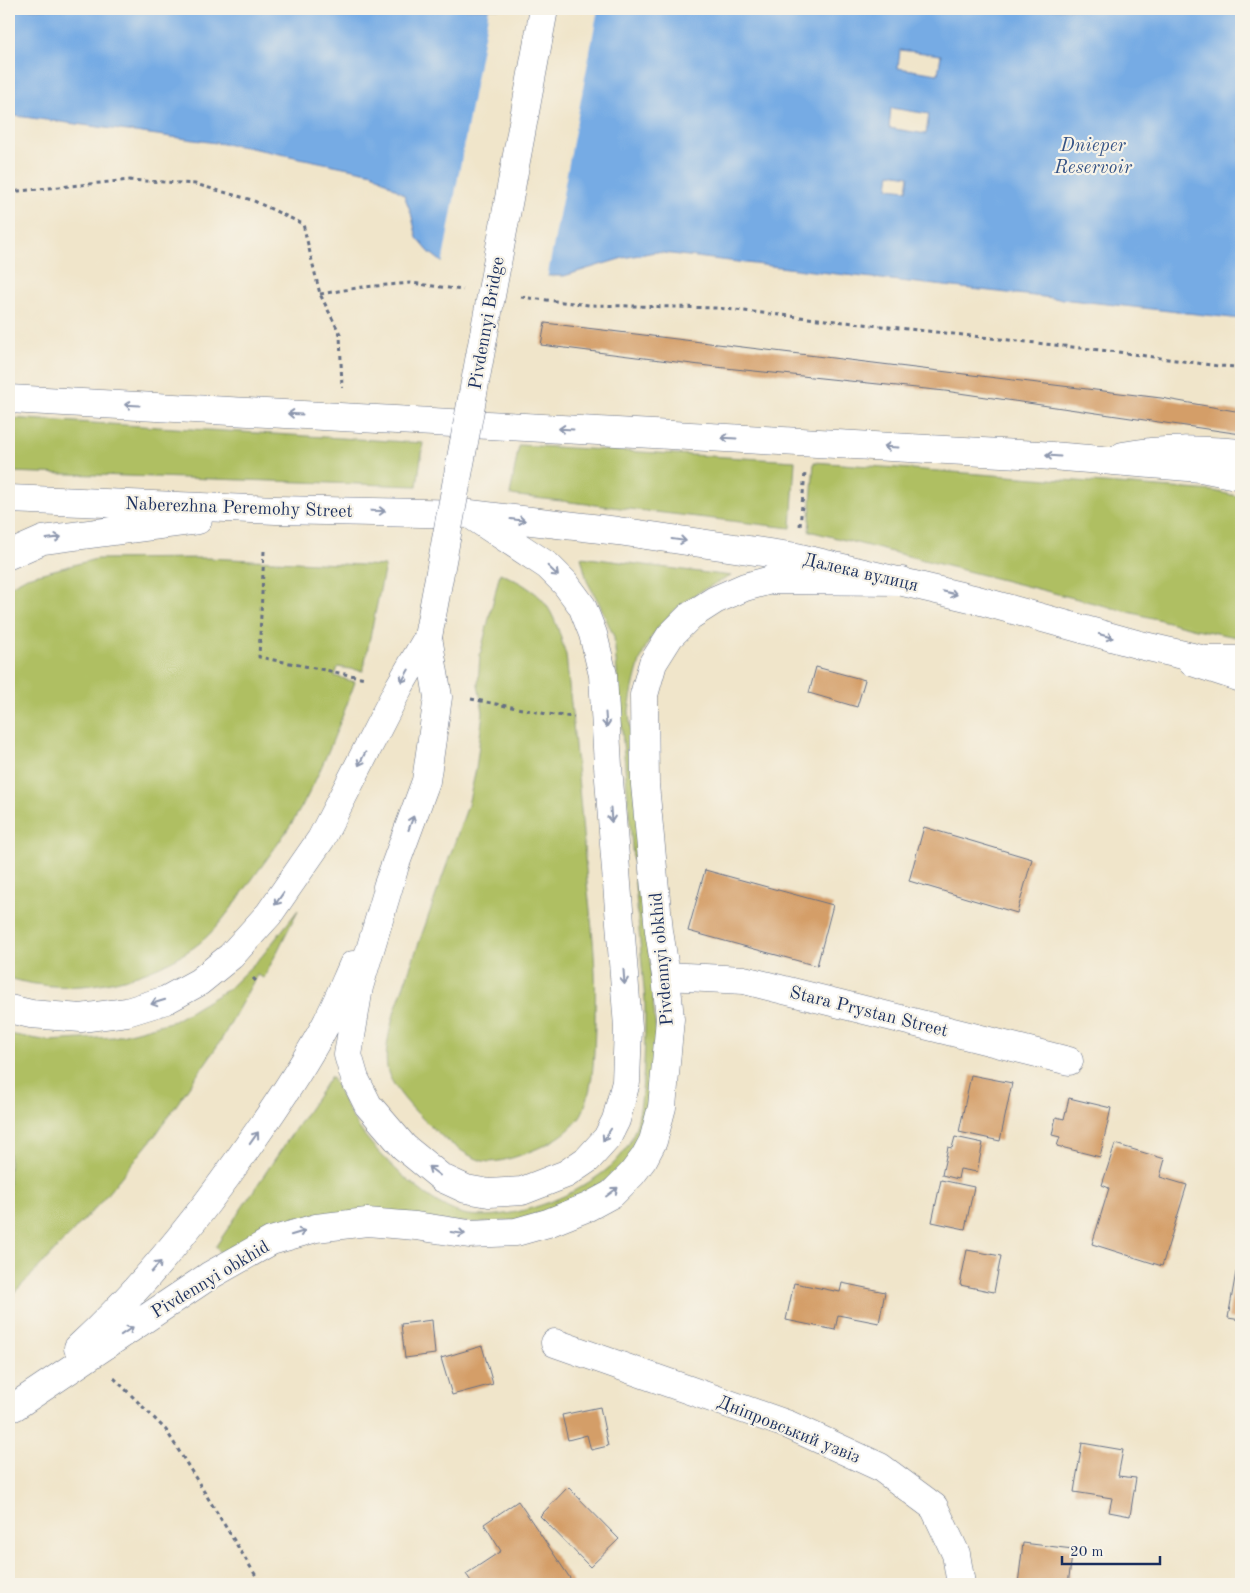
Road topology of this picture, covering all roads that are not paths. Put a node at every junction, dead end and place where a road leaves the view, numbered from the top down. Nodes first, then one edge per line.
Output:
1 (544, 9) edge
2 (9, 399) edge
3 (1241, 453) edge
4 (1102, 460) junction
5 (1241, 476) edge
6 (9, 499) edge
7 (276, 510) junction
8 (470, 514) junction
9 (9, 555) edge
10 (902, 581) junction
11 (428, 637) junction
12 (1140, 645) junction
13 (1241, 660) edge
14 (1241, 678) edge
15 (394, 869) junction
16 (666, 976) junction
17 (9, 1009) edge
18 (1070, 1061) dead end
19 (555, 1343) dead end
20 (12, 1410) edge
21 (961, 1584) edge

1 - 11 main road, Pivdennyi Bridge, bridge
4 -> 2 main road
3 - 4 main road
4 - 5 main road
6 - 7 main road, Naberezhna Peremohy Street
7 -> 8 main road, Naberezhna Peremohy Street
9 -> 7 main road
8 -> 10 main road, Далека вулиця
8 -> 15 main road, Pivdennyi obkhid
10 -> 12 main road, Далека вулиця
10 - 16 main road, Pivdennyi obkhid
15 -> 11 main road, Pivdennyi obkhid
11 -> 17 main road
12 - 13 main road
12 - 14 main road, Далека вулиця
20 -> 15 main road, Pivdennyi obkhid
16 - 18 main road, Stara Prystan Street
20 -> 16 main road, Pivdennyi obkhid
19 - 21 main road, Дніпровський узвіз

